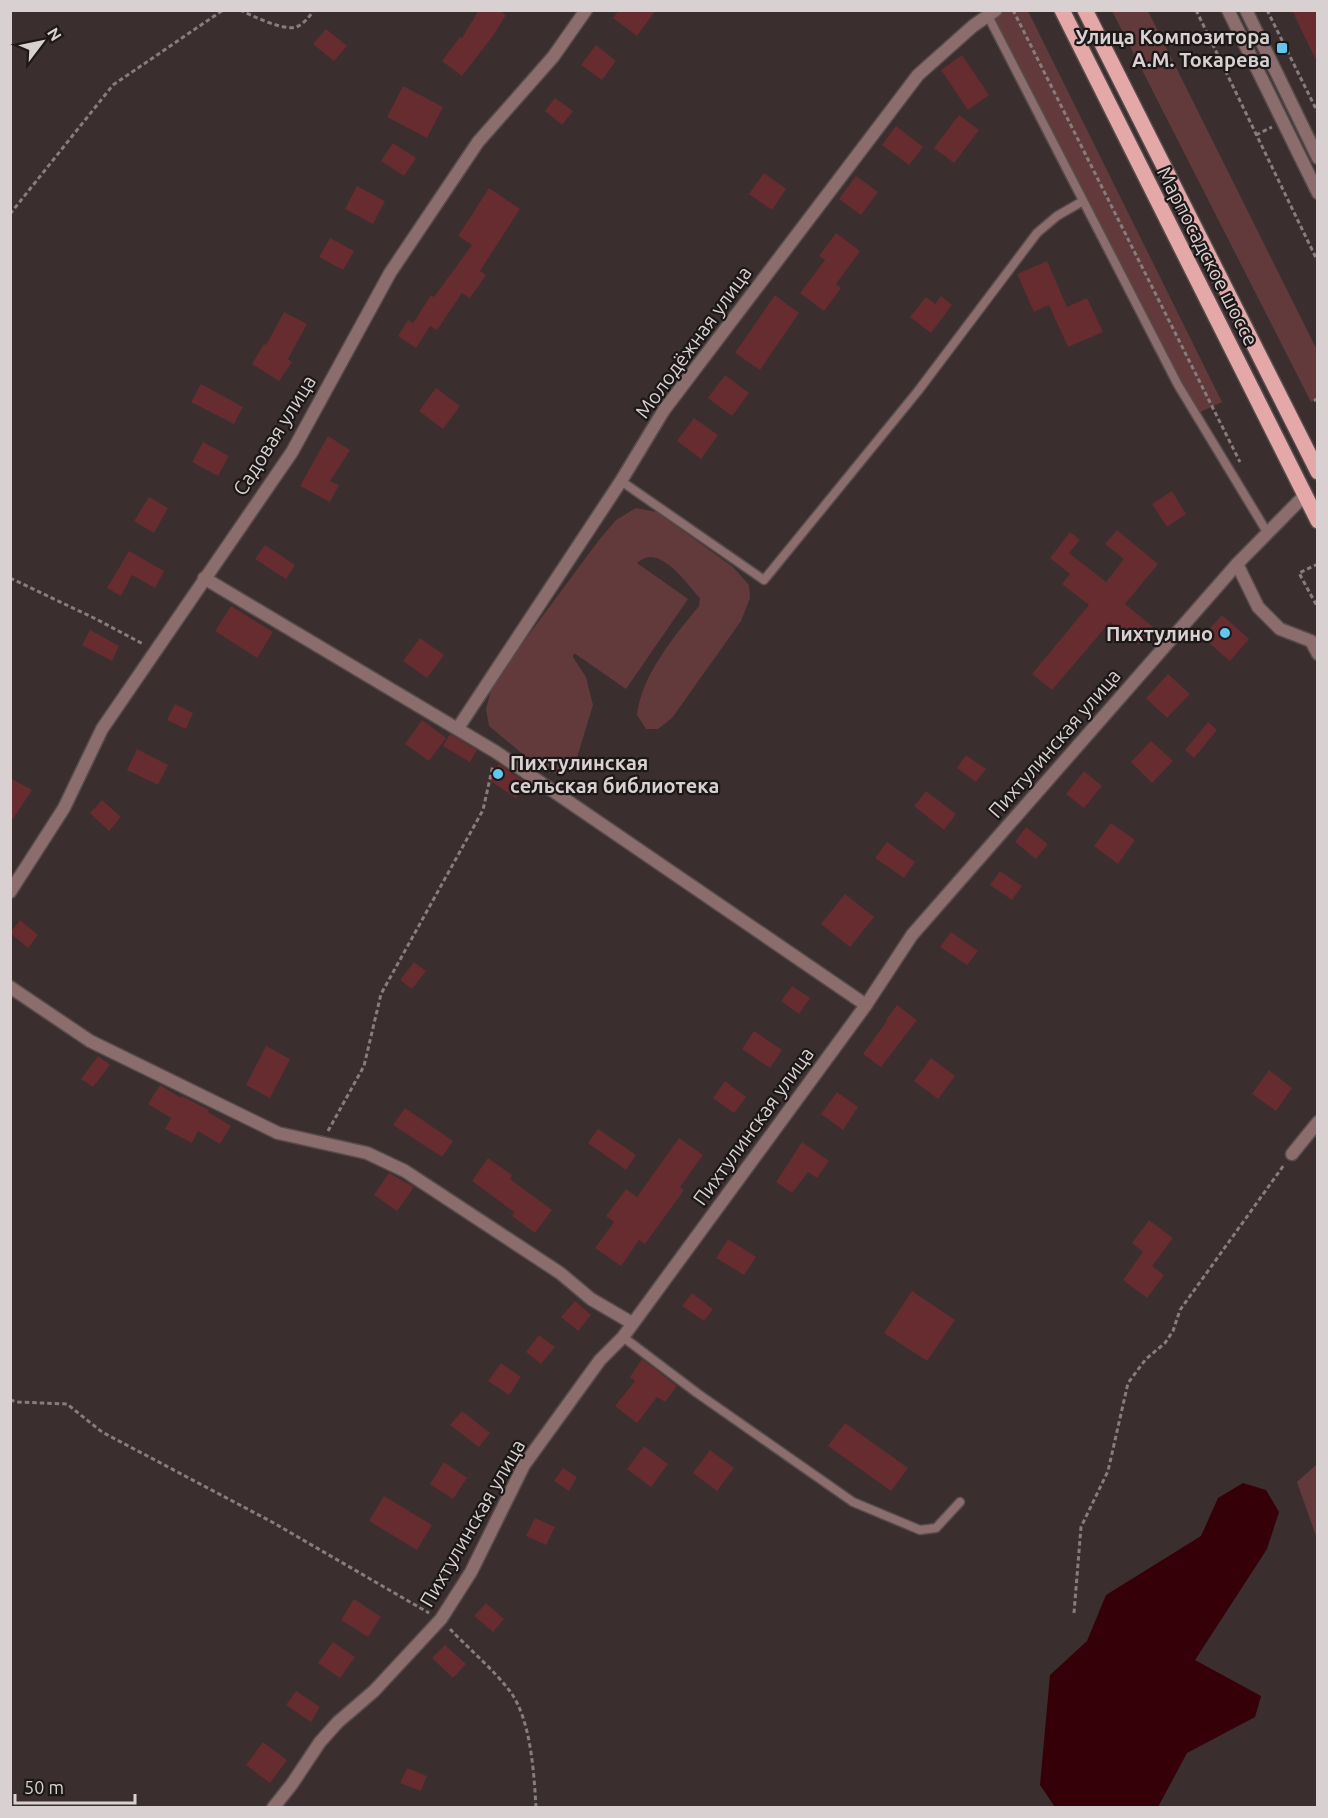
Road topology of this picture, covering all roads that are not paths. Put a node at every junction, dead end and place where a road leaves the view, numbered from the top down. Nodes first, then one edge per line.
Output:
1 (586, 10) edge
2 (1062, 10) edge
3 (1085, 10) edge
4 (1228, 10) edge
5 (1246, 10) edge
6 (992, 13) edge
7 (1317, 158) edge
8 (1317, 193) edge
9 (1083, 201) junction
10 (1317, 472) edge
11 (621, 481) junction
12 (1305, 495) junction
13 (1317, 521) edge
14 (1267, 532) junction
15 (1237, 564) junction
16 (204, 578) junction
17 (1317, 654) edge
18 (458, 728) junction
19 (10, 892) edge
20 (10, 987) edge
21 (866, 1005) junction
22 (1317, 1122) edge
23 (1292, 1154) road end
24 (632, 1323) junction
25 (623, 1337) junction
26 (960, 1502) dead end
27 (273, 1808) edge

1 - 16 street, Садовая улица
2 - 12 main road, Марпосадское шоссе
3 - 10 main road, Марпосадское шоссе
4 - 8 street
5 - 7 street
6 - 9 lane
6 - 11 street, Молодёжная улица
9 - 11 lane
9 - 14 lane
11 - 18 street, Молодёжная улица
12 - 13 main road, Марпосадское шоссе
12 - 14 street, Пихтулинская улица
14 - 15 street, Пихтулинская улица
15 - 17 street
15 - 21 street, Пихтулинская улица
16 - 18 street
16 - 19 street, Садовая улица
18 - 21 street
20 - 24 street
21 - 24 street, Пихтулинская улица
22 - 23 street
24 - 25 street, Пихтулинская улица
25 - 26 lane
25 - 27 street, Пихтулинская улица

